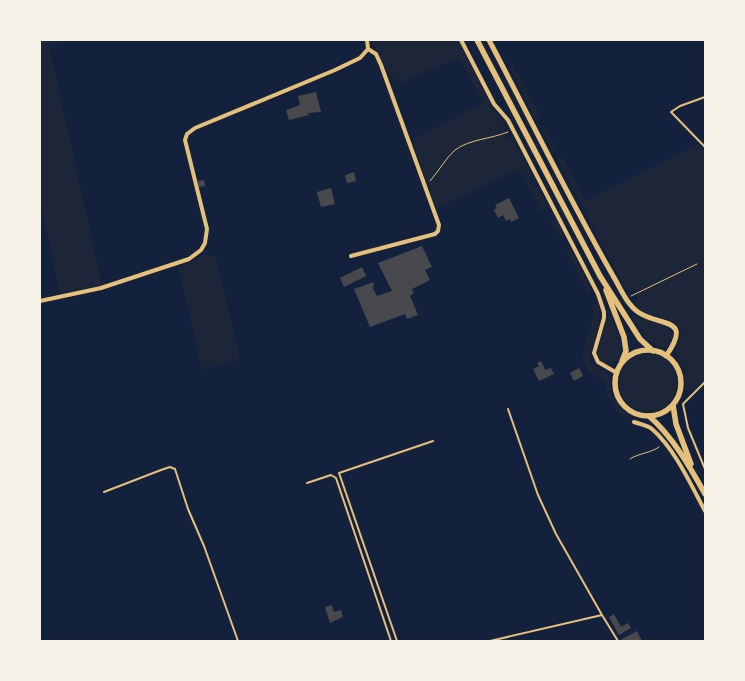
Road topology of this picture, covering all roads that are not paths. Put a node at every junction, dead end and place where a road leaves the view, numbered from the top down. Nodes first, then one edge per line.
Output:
1 (367, 40) edge
2 (461, 40) edge
3 (477, 40) edge
4 (489, 40) edge
5 (368, 49) junction
6 (705, 97) edge
7 (705, 147) edge
8 (351, 256) dead end
9 (600, 276) junction
10 (40, 301) edge
11 (653, 351) junction
12 (666, 356) junction
13 (622, 364) junction
14 (617, 373) junction
15 (705, 382) edge
16 (674, 405) junction
17 (508, 409) dead end
18 (649, 416) junction
19 (634, 422) dead end
20 (433, 441) dead end
21 (705, 469) edge
22 (696, 478) junction
23 (307, 483) dead end
24 (104, 492) dead end
25 (705, 494) edge
26 (705, 512) edge
27 (602, 615) junction
28 (238, 641) edge
29 (391, 641) edge
30 (397, 641) edge
31 (490, 641) edge
32 (618, 641) edge

1 - 5 street
2 - 14 street
3 - 9 main road
4 - 12 street
5 - 8 street
5 - 10 street
6 - 7 lane
9 - 11 main road
9 - 13 main road
11 - 12 main road
11 - 13 main road
12 - 16 main road
13 - 14 main road
14 - 18 main road
15 - 21 lane
16 - 18 main road
16 - 22 main road
17 - 27 lane
18 - 22 main road
19 - 26 street
20 - 30 lane
22 - 25 main road
23 - 29 lane
24 - 28 lane
27 - 31 lane
27 - 32 lane

